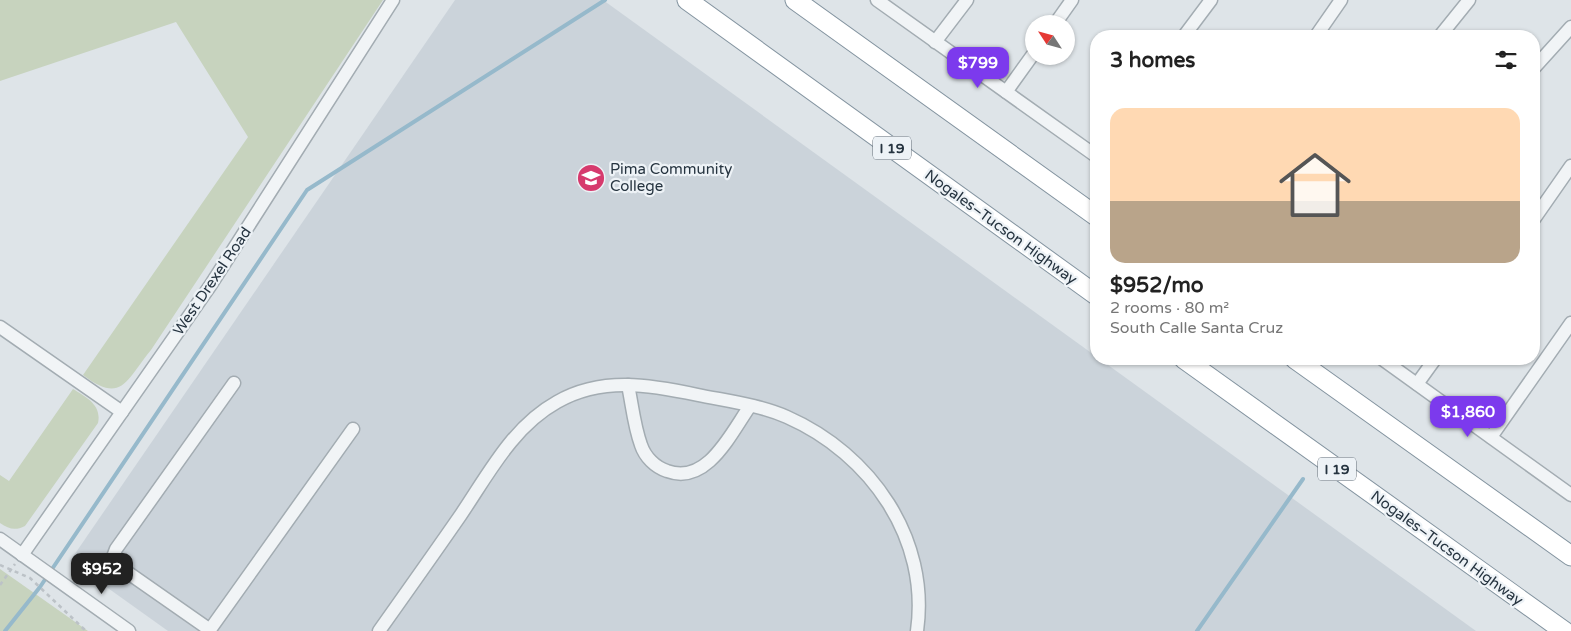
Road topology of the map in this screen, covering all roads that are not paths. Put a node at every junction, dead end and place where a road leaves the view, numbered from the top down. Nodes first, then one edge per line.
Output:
1 (393, 0) edge
2 (687, 0) edge
3 (795, 0) edge
4 (876, 0) edge
5 (967, 0) edge
6 (1072, 0) edge
7 (1211, 0) edge
8 (1341, 0) edge
9 (1468, 0) edge
10 (1061, 15) edge
11 (1571, 27) edge
12 (1188, 30) edge
13 (1320, 30) edge
14 (1445, 30) edge
15 (935, 42) junction
16 (1540, 61) edge
17 (1025, 65) edge
18 (1006, 92) junction
19 (1090, 151) edge
20 (1571, 166) edge
21 (1540, 210) edge
22 (1090, 212) edge
23 (1090, 291) edge
24 (1571, 323) edge
25 (0, 328) edge
26 (1192, 365) edge
27 (1303, 365) edge
28 (1390, 365) edge
29 (1431, 365) edge
30 (234, 383) dead end
31 (1417, 384) junction
32 (628, 385) junction
33 (750, 406) junction
34 (122, 412) junction
35 (353, 429) dead end
36 (1491, 437) junction
37 (1570, 491) edge
38 (0, 539) edge
39 (22, 555) junction
40 (1571, 556) edge
41 (129, 631) edge
42 (210, 631) edge
43 (379, 631) edge
44 (917, 631) edge
45 (1564, 631) edge

1 - 34 street, West Drexel Road
2 - 23 highway, Nogales–Tucson Highway / I 19
3 - 22 highway
4 - 15 street
5 - 15 street
6 - 10 street
7 - 12 street
8 - 13 street
9 - 14 street
11 - 16 street
15 - 18 street
17 - 18 street
18 - 19 street
20 - 21 street
24 - 36 street
25 - 34 street
26 - 45 highway, Nogales–Tucson Highway / I 19
27 - 40 highway
28 - 31 street
29 - 31 street
30 - 42 street
31 - 36 street
32 - 33 street
32 - 33 street
32 - 43 street
33 - 44 street
34 - 39 street, West Drexel Road
35 - 42 street
36 - 37 street
38 - 39 street
39 - 41 street

